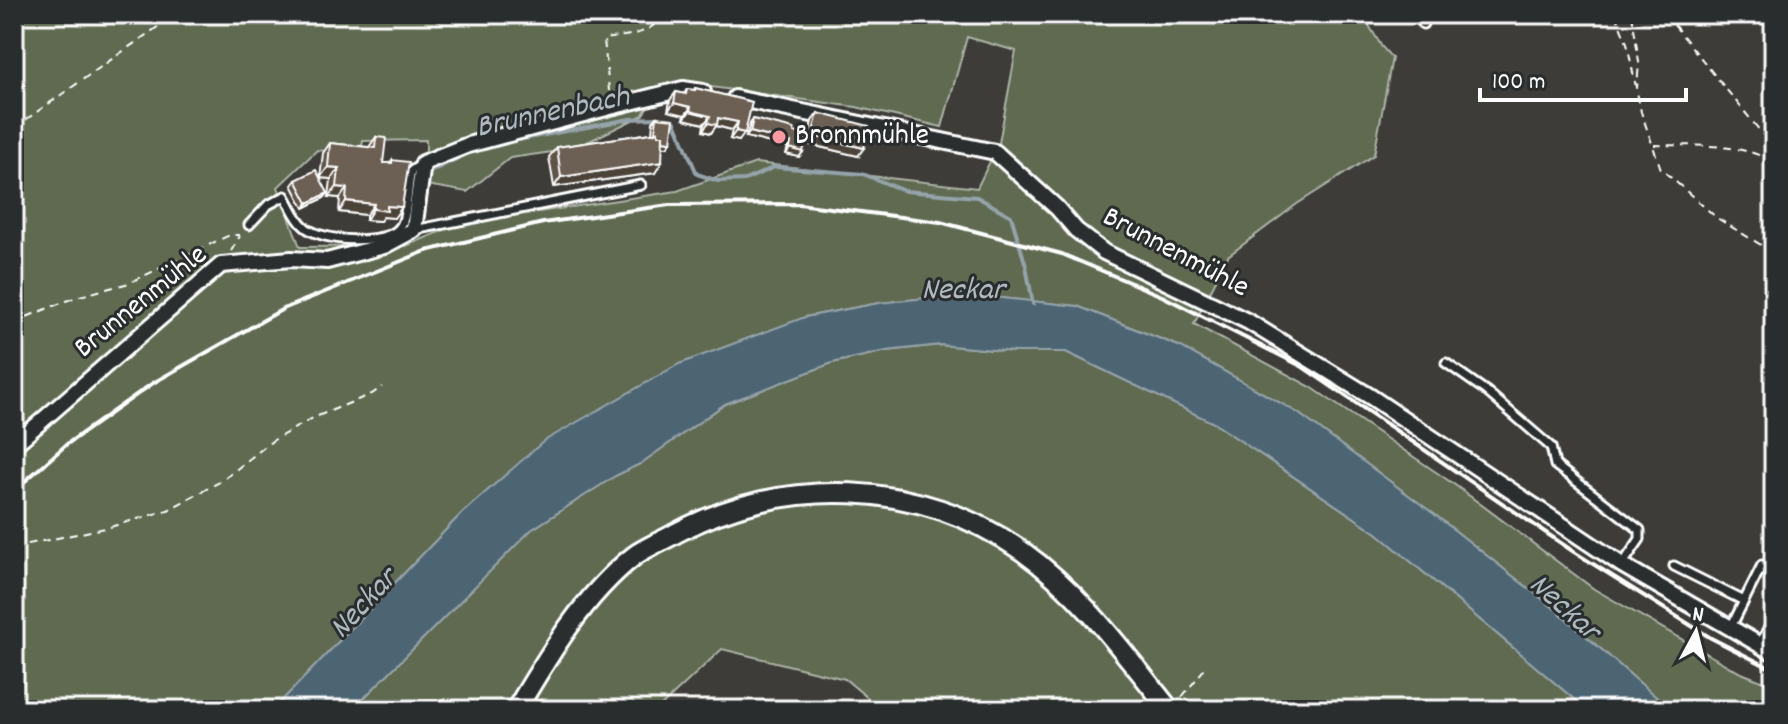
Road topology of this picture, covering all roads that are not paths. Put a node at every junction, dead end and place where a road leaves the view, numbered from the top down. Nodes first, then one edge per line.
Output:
1 (1417, 14) edge
2 (1423, 24) dead end
3 (423, 163) junction
4 (641, 185) dead end
5 (249, 225) dead end
6 (414, 230) junction
7 (1446, 363) dead end
8 (14, 445) edge
9 (1622, 565) junction
10 (1762, 565) dead end
11 (1674, 566) dead end
12 (1744, 601) junction
13 (1774, 619) edge
14 (1730, 630) junction
15 (1759, 645) junction
16 (1774, 653) edge
17 (1170, 709) edge
18 (516, 710) edge

1 - 2 lane
3 - 5 lane
3 - 6 street
3 - 9 street, Brunnenmühle
4 - 6 lane
6 - 8 street, Brunnenmühle
7 - 9 lane
9 - 14 street, Brunnenmühle
10 - 12 lane
11 - 12 lane
12 - 14 lane
13 - 15 lane
14 - 15 street, Brunnenmühle
15 - 16 street, Brunnenmühle
17 - 18 main road

